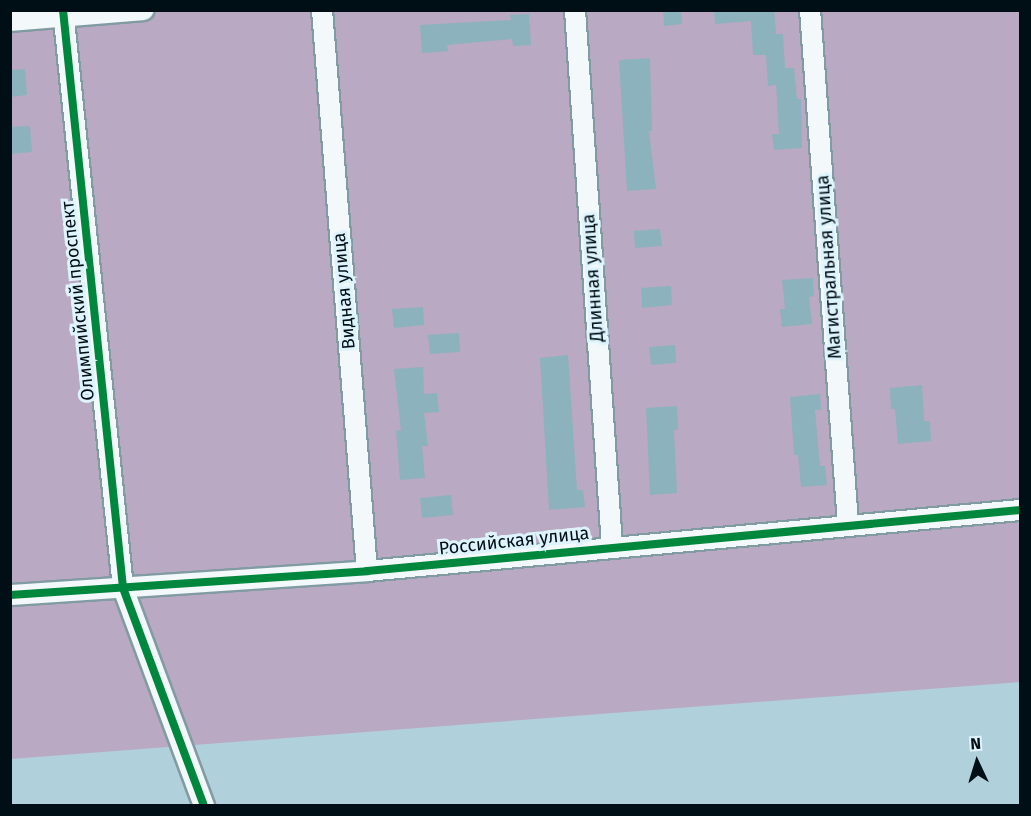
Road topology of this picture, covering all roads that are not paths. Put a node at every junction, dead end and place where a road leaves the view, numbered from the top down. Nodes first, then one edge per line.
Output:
1 (144, 10) edge
2 (322, 10) edge
3 (574, 10) edge
4 (810, 10) edge
5 (63, 14) edge
6 (10, 21) edge
7 (1020, 510) edge
8 (848, 524) junction
9 (612, 546) junction
10 (367, 571) junction
11 (123, 588) junction
12 (10, 595) edge
13 (204, 806) edge

1 - 5 street
2 - 10 street, Видная улица
3 - 9 street, Длинная улица
4 - 8 street, Магистральная улица
5 - 6 street
5 - 11 street, Олимпийский проспект
7 - 8 street, Российская улица
8 - 9 street, Российская улица
9 - 10 street, Российская улица
10 - 11 street, Российская улица
11 - 12 street, Российская улица
11 - 13 street, Олимпийский проспект

